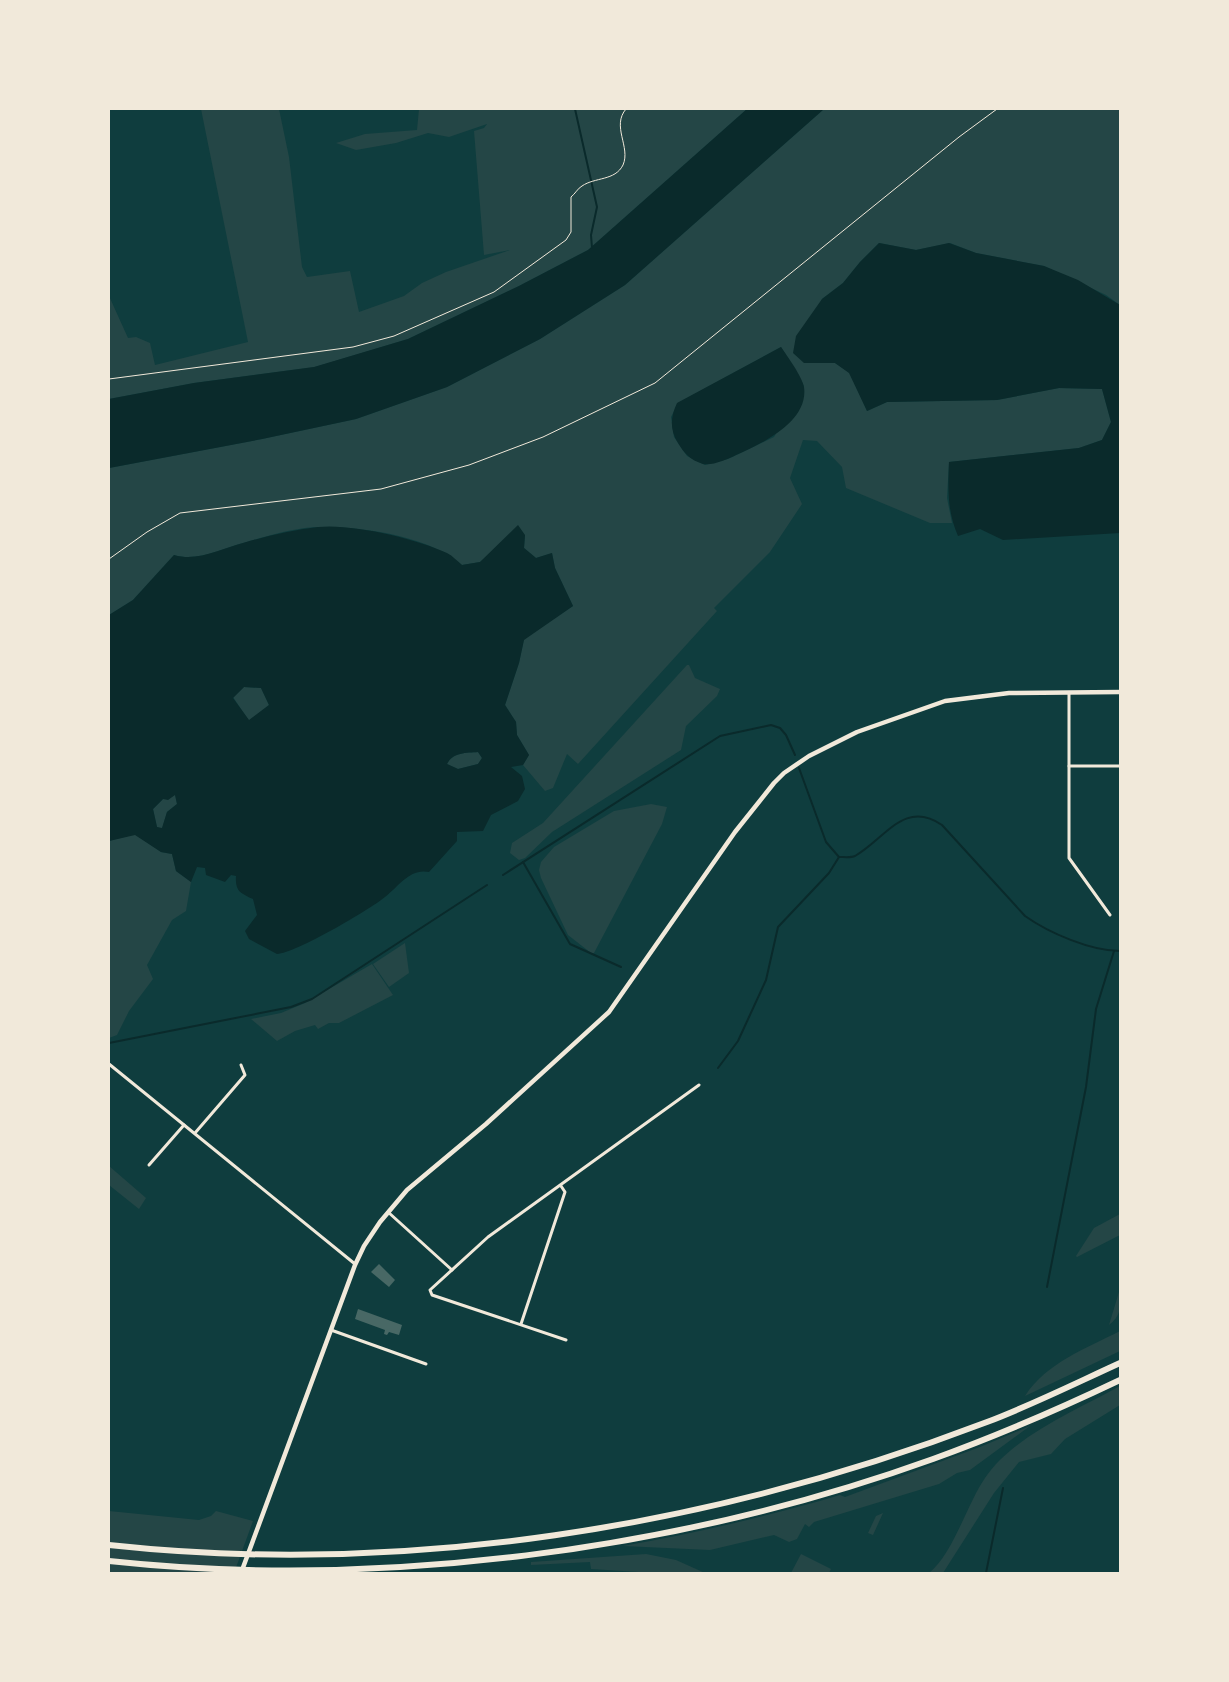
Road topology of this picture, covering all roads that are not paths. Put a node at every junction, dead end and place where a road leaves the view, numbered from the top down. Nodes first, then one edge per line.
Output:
1 (1069, 692) junction
2 (1120, 692) edge
3 (1069, 766) junction
4 (1120, 766) edge
5 (1110, 915) dead end
6 (109, 1064) edge
7 (241, 1065) dead end
8 (699, 1085) dead end
9 (184, 1125) junction
10 (195, 1133) junction
11 (149, 1165) dead end
12 (561, 1186) junction
13 (388, 1212) junction
14 (356, 1265) junction
15 (452, 1270) junction
16 (522, 1324) junction
17 (331, 1330) junction
18 (566, 1340) dead end
19 (1120, 1363) edge
20 (426, 1364) dead end
21 (1120, 1380) edge
22 (109, 1545) edge
23 (109, 1561) edge
24 (241, 1573) edge

1 - 2 street
1 - 3 street
1 - 13 street
3 - 4 street
3 - 5 street
6 - 9 street
7 - 10 street
8 - 12 street
9 - 10 street
9 - 11 street
10 - 14 street
12 - 15 street
12 - 16 street
13 - 14 street
13 - 15 street
14 - 17 street
15 - 16 street
16 - 18 street
17 - 20 street
17 - 24 street
19 - 22 highway
21 - 23 highway

